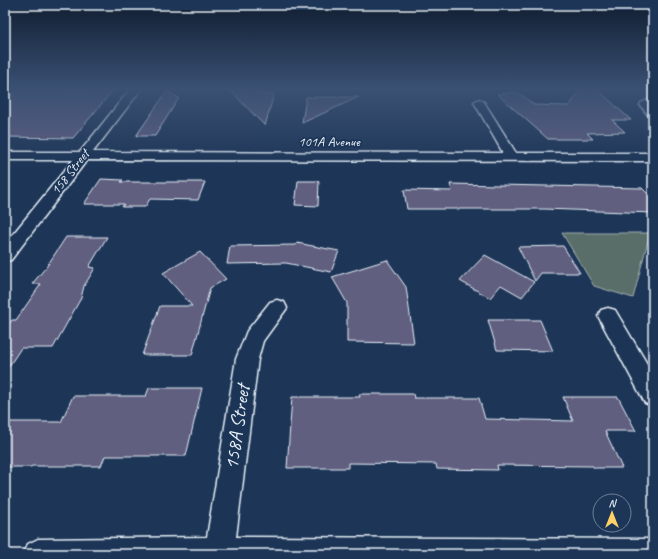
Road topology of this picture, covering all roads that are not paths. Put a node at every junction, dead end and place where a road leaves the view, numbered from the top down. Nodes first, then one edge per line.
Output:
1 (116, 114) edge
2 (485, 114) edge
3 (5, 156) edge
4 (82, 156) junction
5 (653, 157) edge
6 (512, 158) junction
7 (5, 256) edge
8 (277, 308) dead end
9 (608, 316) dead end
10 (653, 395) edge
11 (219, 553) edge
12 (38, 554) edge
13 (653, 554) edge

1 - 4 street, 158 Street
2 - 6 street
3 - 4 street, 101A Avenue
4 - 6 street, 101A Avenue
4 - 7 street, 158 Street
5 - 6 street, 101A Avenue
8 - 11 street, 158A Street
9 - 10 street
11 - 12 street
11 - 13 street

